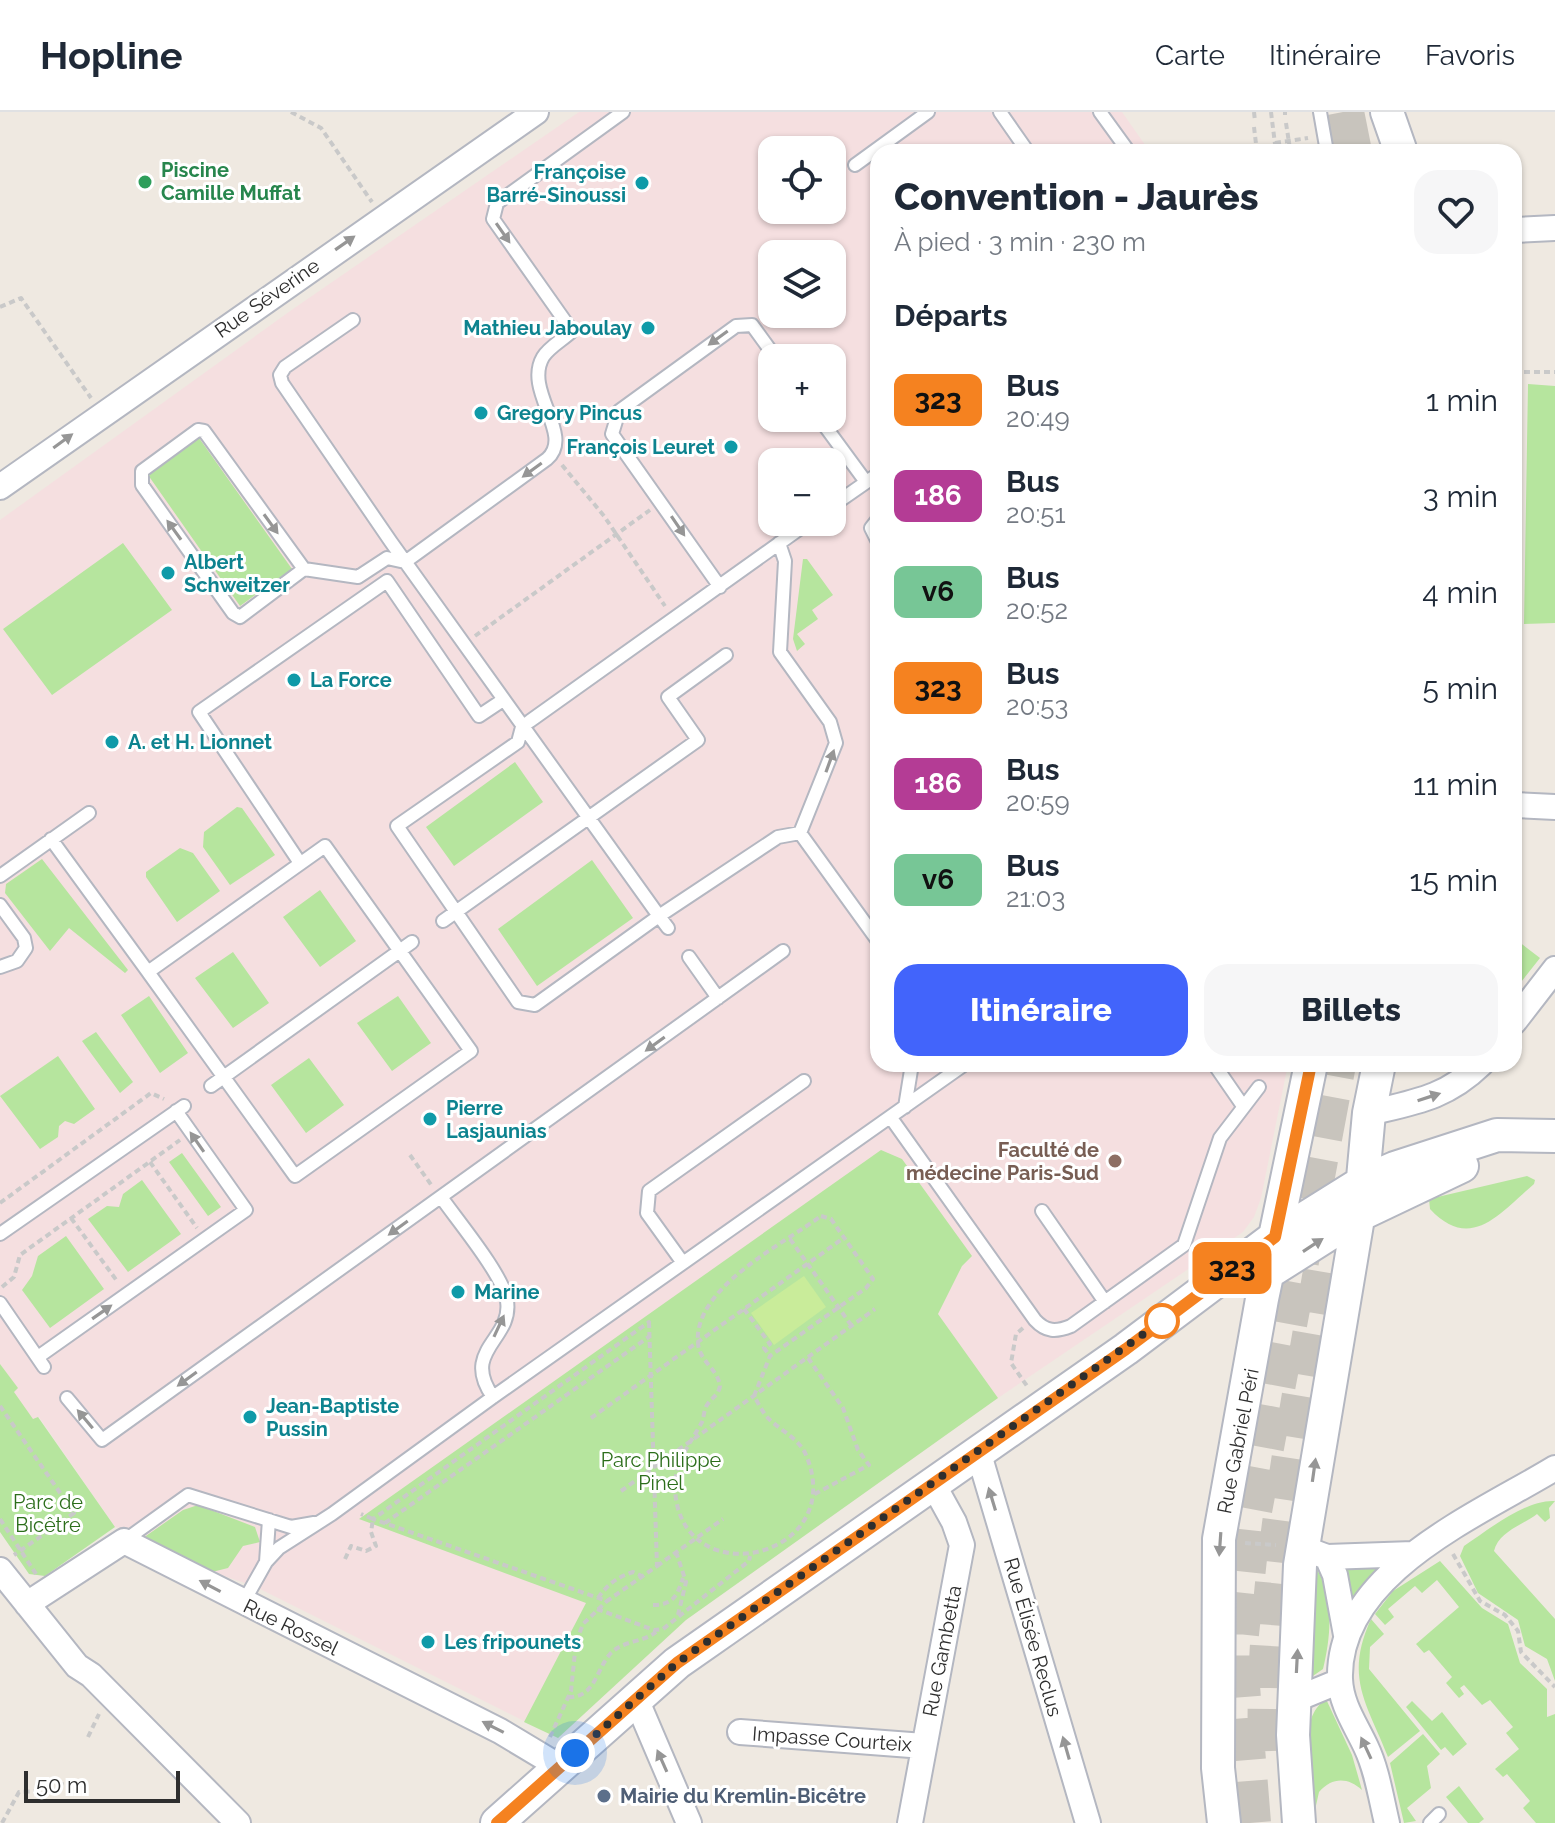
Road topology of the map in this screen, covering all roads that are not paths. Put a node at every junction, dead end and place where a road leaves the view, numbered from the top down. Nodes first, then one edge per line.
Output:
1 (536, 112) edge
2 (623, 112) edge
3 (928, 112) edge
4 (1000, 112) edge
5 (1100, 112) edge
6 (1320, 112) edge
7 (1387, 112) edge
8 (1406, 112) edge
9 (884, 144) edge
10 (1022, 144) edge
11 (1123, 144) edge
12 (1326, 144) edge
13 (1398, 144) edge
14 (1412, 144) edge
15 (870, 154) edge
16 (855, 165) dead end
17 (1555, 228) edge
18 (1522, 230) edge
19 (353, 320) dead end
20 (766, 344) edge
21 (829, 432) edge
22 (870, 479) edge
23 (866, 482) junction
24 (0, 487) edge
25 (846, 496) edge
26 (789, 536) edge
27 (779, 543) junction
28 (405, 562) junction
29 (304, 569) junction
30 (720, 587) junction
31 (726, 655) dead end
32 (503, 700) junction
33 (522, 727) junction
34 (1522, 805) edge
35 (1555, 807) edge
36 (89, 813) dead end
37 (587, 818) junction
38 (800, 833) junction
39 (51, 839) junction
40 (300, 863) junction
41 (0, 876) edge
42 (0, 905) edge
43 (457, 911) junction
44 (659, 916) junction
45 (443, 921) dead end
46 (668, 928) dead end
47 (870, 930) edge
48 (412, 942) dead end
49 (400, 951) junction
50 (783, 951) dead end
51 (689, 957) dead end
52 (0, 967) edge
53 (1555, 969) edge
54 (148, 972) junction
55 (718, 998) junction
56 (1522, 1012) edge
57 (911, 1072) edge
58 (954, 1072) edge
59 (1220, 1072) edge
60 (1309, 1072) edge
61 (1377, 1072) edge
62 (1473, 1072) edge
63 (224, 1077) junction
64 (804, 1081) dead end
65 (211, 1086) dead end
66 (1259, 1087) dead end
67 (1243, 1106) junction
68 (905, 1107) junction
69 (1369, 1113) junction
70 (891, 1118) junction
71 (1555, 1136) edge
72 (1555, 1150) edge
73 (1363, 1182) junction
74 (441, 1197) junction
75 (1042, 1211) dead end
76 (1359, 1215) junction
77 (0, 1234) edge
78 (1275, 1237) junction
79 (683, 1263) junction
80 (1267, 1275) junction
81 (1105, 1302) junction
82 (0, 1303) edge
83 (1126, 1349) junction
84 (493, 1397) junction
85 (67, 1398) dead end
86 (978, 1451) junction
87 (1555, 1468) edge
88 (1544, 1482) edge
89 (933, 1484) junction
90 (269, 1520) junction
91 (321, 1522) junction
92 (124, 1541) junction
93 (1315, 1552) junction
94 (1413, 1554) junction
95 (266, 1562) junction
96 (0, 1570) edge
97 (243, 1603) junction
98 (27, 1604) junction
99 (1346, 1635) junction
100 (1340, 1681) junction
101 (636, 1699) junction
102 (1294, 1700) junction
103 (740, 1732) dead end
104 (924, 1746) junction
105 (560, 1767) junction
106 (512, 1817) edge
107 (238, 1823) edge
108 (689, 1823) edge
109 (910, 1823) edge
110 (1088, 1823) edge
111 (1224, 1823) edge
112 (1299, 1823) edge
113 (1387, 1823) edge

24 -> 1 street, Rue Séverine
2 -> 28 lane
3 - 9 lane
4 - 10 lane
5 - 11 lane
6 - 12 lane
7 - 13 main road
8 - 14 main road
15 - 16 lane
17 - 18 street
19 - 28 lane
20 -> 30 lane
21 - 23 lane
22 - 23 lane
23 - 25 lane
26 - 27 lane
27 - 30 lane
38 -> 27 lane
28 - 29 lane
28 - 32 lane
29 -> 29 lane
30 - 33 lane
31 - 37 lane
32 - 33 lane
32 - 40 lane
33 - 37 lane
33 - 43 lane
34 - 35 street
36 - 39 lane
37 - 43 lane
37 - 44 lane
38 - 44 lane
38 - 47 lane
39 - 41 lane
39 - 54 lane
40 - 49 lane
40 - 54 lane
42 - 52 lane
43 - 44 lane
43 - 45 lane
44 - 46 lane
48 - 49 lane
49 - 63 lane
49 - 63 lane
50 - 55 lane
51 - 55 lane
53 - 56 street
54 - 63 lane
55 -> 74 lane
57 - 68 lane
58 - 68 lane
59 - 67 lane
60 - 78 main road, Rue Gabriel Péri
61 - 69 main road
69 -> 62 street
63 - 65 lane
64 - 79 lane
66 - 67 lane
67 - 81 lane
68 - 70 lane
69 - 73 main road
70 - 79 lane
70 - 81 lane
71 - 73 main road
72 - 76 main road
73 - 76 main road
73 - 78 main road
84 -> 74 lane
74 -> 85 lane
75 - 81 lane
80 -> 76 main road
93 -> 76 main road
82 -> 77 lane
78 - 80 main road, Rue Gabriel Péri
78 - 83 main road
79 - 84 lane
80 - 83 main road
80 -> 111 main road, Rue Gabriel Péri
83 - 86 main road
84 - 91 lane
86 - 89 main road
110 -> 86 street, Rue Élisée Reclus
87 - 88 street
88 - 94 street
89 - 101 main road
89 - 104 street, Rue Gambetta
90 - 91 lane
90 - 92 lane
90 - 95 lane
91 - 95 lane
97 -> 92 street, Rue Rossel
92 - 98 street
93 - 94 street
93 - 99 street
102 -> 93 main road
94 - 99 street
95 - 97 lane
96 - 98 street
105 -> 97 street, Rue Rossel
98 - 107 street
99 - 100 street
100 - 102 street
113 -> 100 street
101 - 105 main road
108 -> 101 street
102 - 112 main road
103 - 104 street, Impasse Courteix
104 - 109 street, Rue Gambetta
105 - 106 main road

